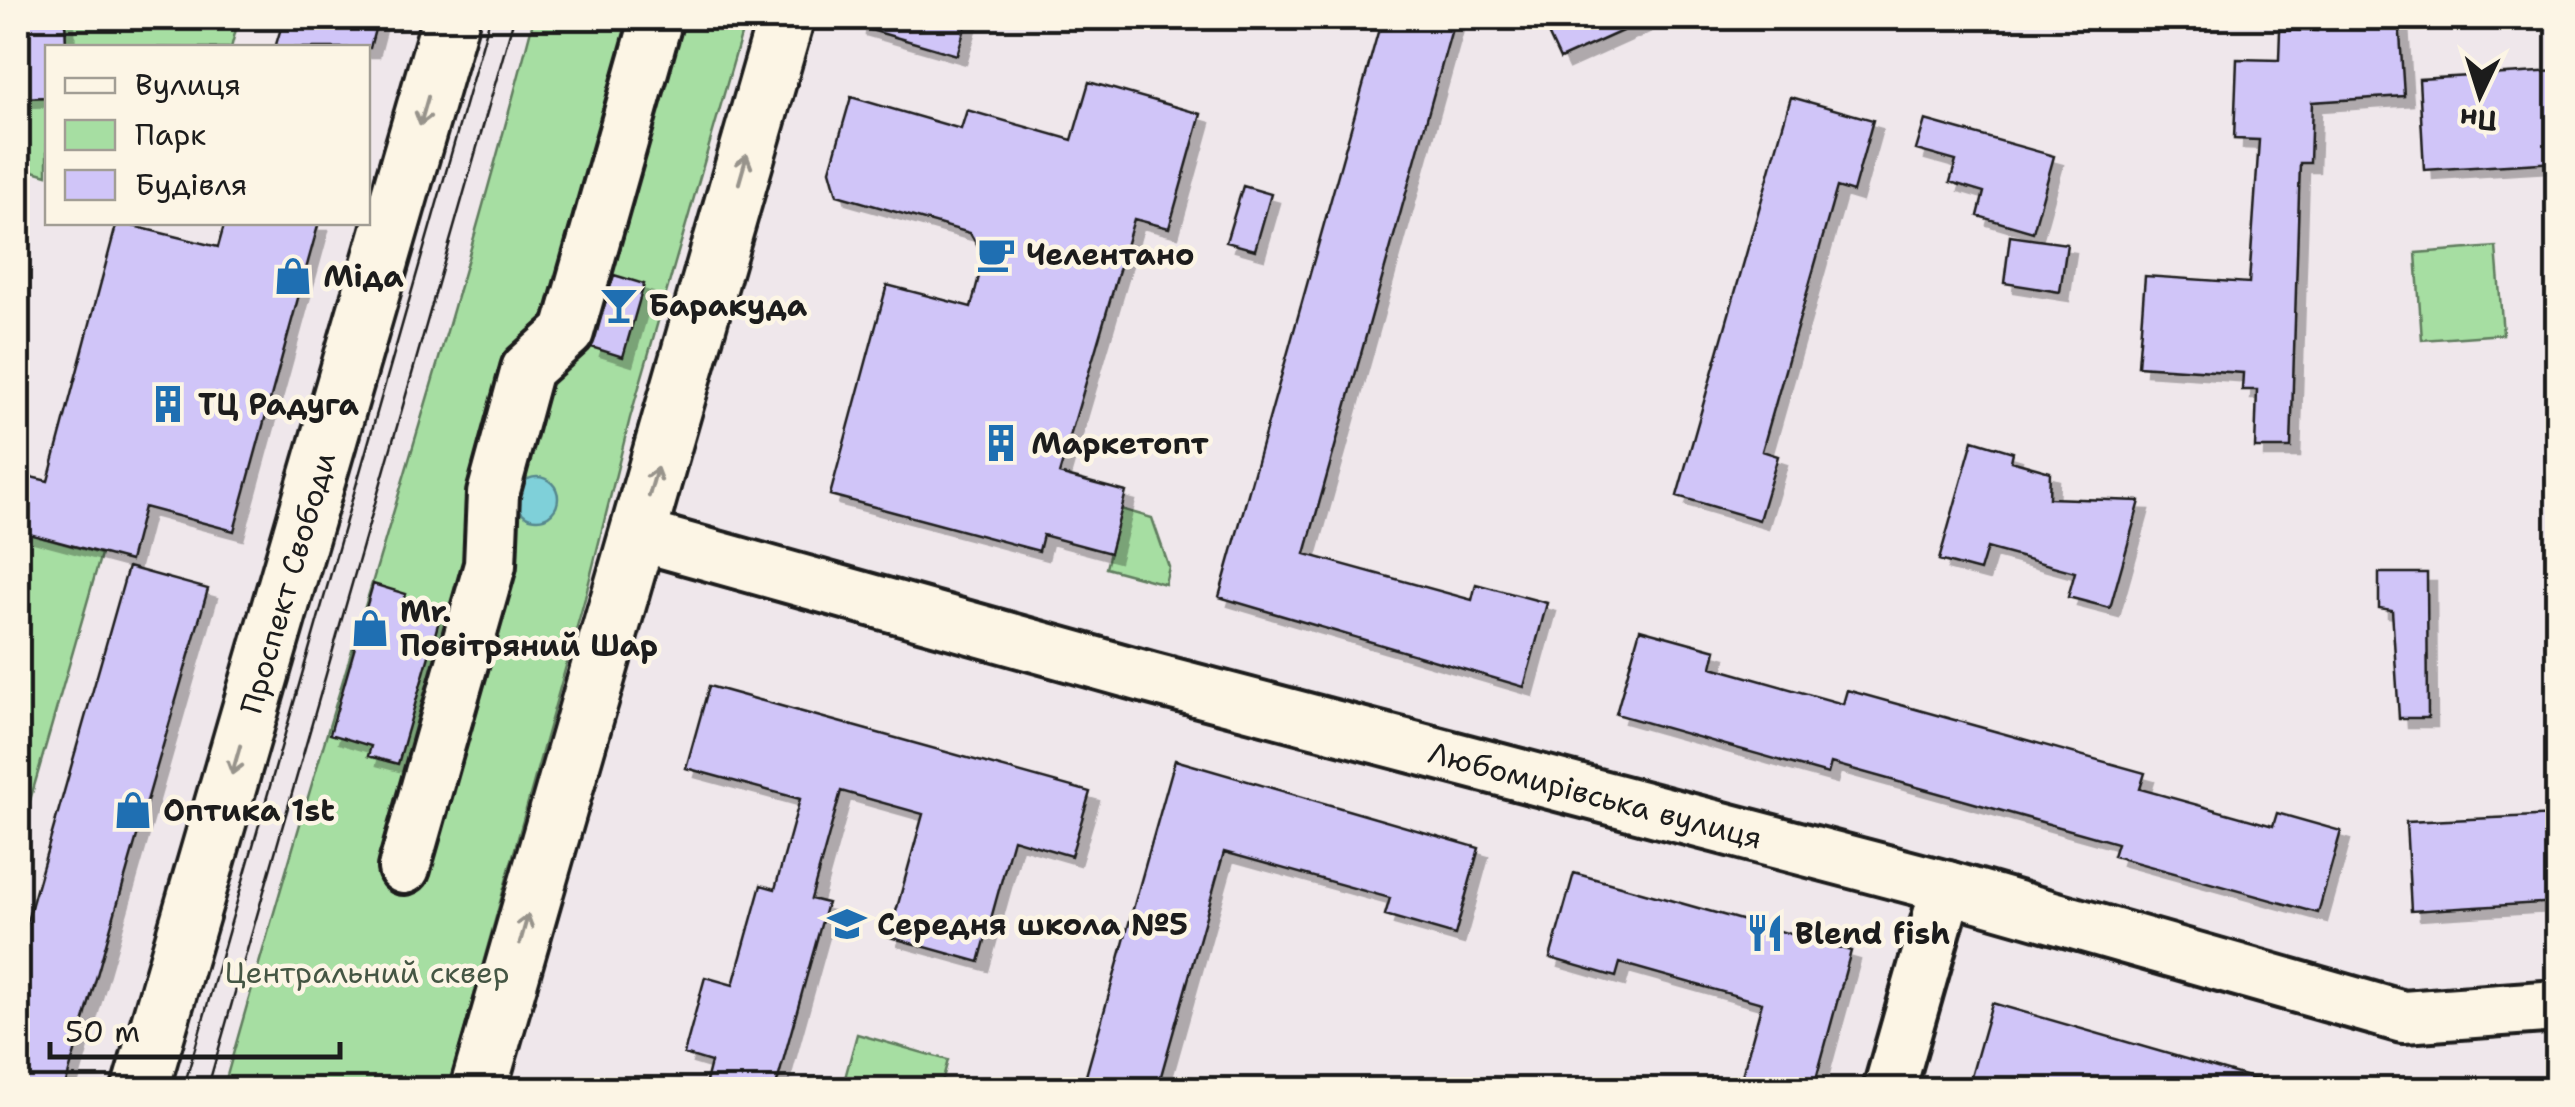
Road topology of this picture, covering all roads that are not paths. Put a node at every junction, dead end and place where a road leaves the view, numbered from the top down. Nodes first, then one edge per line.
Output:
1 (450, 18) edge
2 (657, 18) edge
3 (786, 18) edge
4 (638, 535) junction
5 (404, 868) dead end
6 (1947, 888) junction
7 (2558, 1006) edge
8 (140, 1090) edge
9 (478, 1090) edge
10 (1889, 1090) edge

1 -> 8 main road, Проспект Свободи
2 - 5 street
4 -> 3 main road
4 - 6 street, Любомирівська вулиця
9 -> 4 main road
6 - 7 street, Любомирівська вулиця
6 - 10 street

